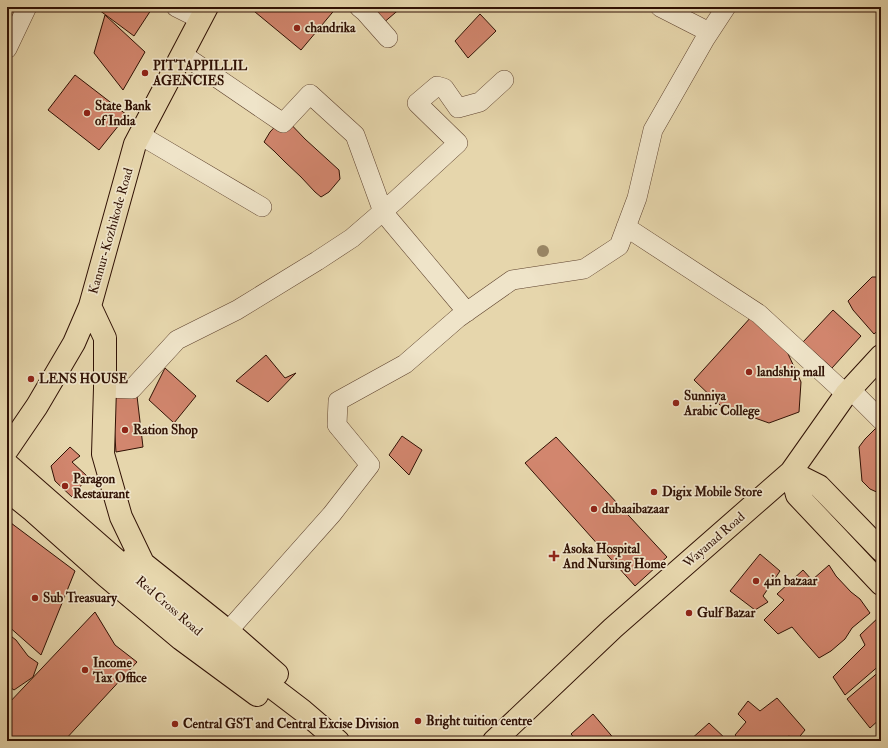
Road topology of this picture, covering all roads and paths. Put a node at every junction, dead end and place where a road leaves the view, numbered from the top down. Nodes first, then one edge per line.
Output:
1 (27, 7) edge
2 (176, 7) edge
3 (359, 7) edge
4 (660, 7) edge
5 (726, 7) edge
6 (204, 13) edge
7 (709, 32) junction
8 (388, 38) dead end
9 (7, 49) edge
10 (182, 54) junction
11 (504, 80) dead end
12 (140, 135) junction
13 (262, 207) dead end
14 (382, 212) junction
15 (626, 227) junction
16 (90, 306) junction
17 (467, 312) junction
18 (881, 356) edge
19 (105, 388) junction
20 (848, 392) junction
21 (881, 420) edge
22 (7, 453) edge
23 (791, 472) junction
24 (7, 490) edge
25 (881, 550) edge
26 (144, 565) junction
27 (881, 584) edge
28 (228, 631) junction
29 (302, 711) junction
30 (500, 739) edge
31 (338, 741) edge

1 - 9 street
2 - 6 street
3 - 8 street
4 - 7 street
5 - 7 street
6 - 10 main road, Kannur-Kozhikode Road
7 - 15 street
10 - 12 main road, Kannur-Kozhikode Road
10 - 14 street
11 - 14 street
12 - 13 street
12 - 16 main road, Kannur-Kozhikode Road
14 - 17 street
14 - 19 street
15 - 17 street
15 - 20 street
16 - 19 main road
16 - 22 main road, Kannur-Kozhikode Road
17 - 28 street
18 - 20 main road, Wayanad Road
19 - 26 main road
20 - 21 street
20 - 23 main road, Wayanad Road
22 - 26 main road
22 - 29 main road, Red Cross Road
23 - 25 main road
23 - 27 main road
23 - 30 main road, Wayanad Road
24 - 29 main road
26 - 28 main road
28 - 29 main road
29 - 31 main road, Red Cross Road

